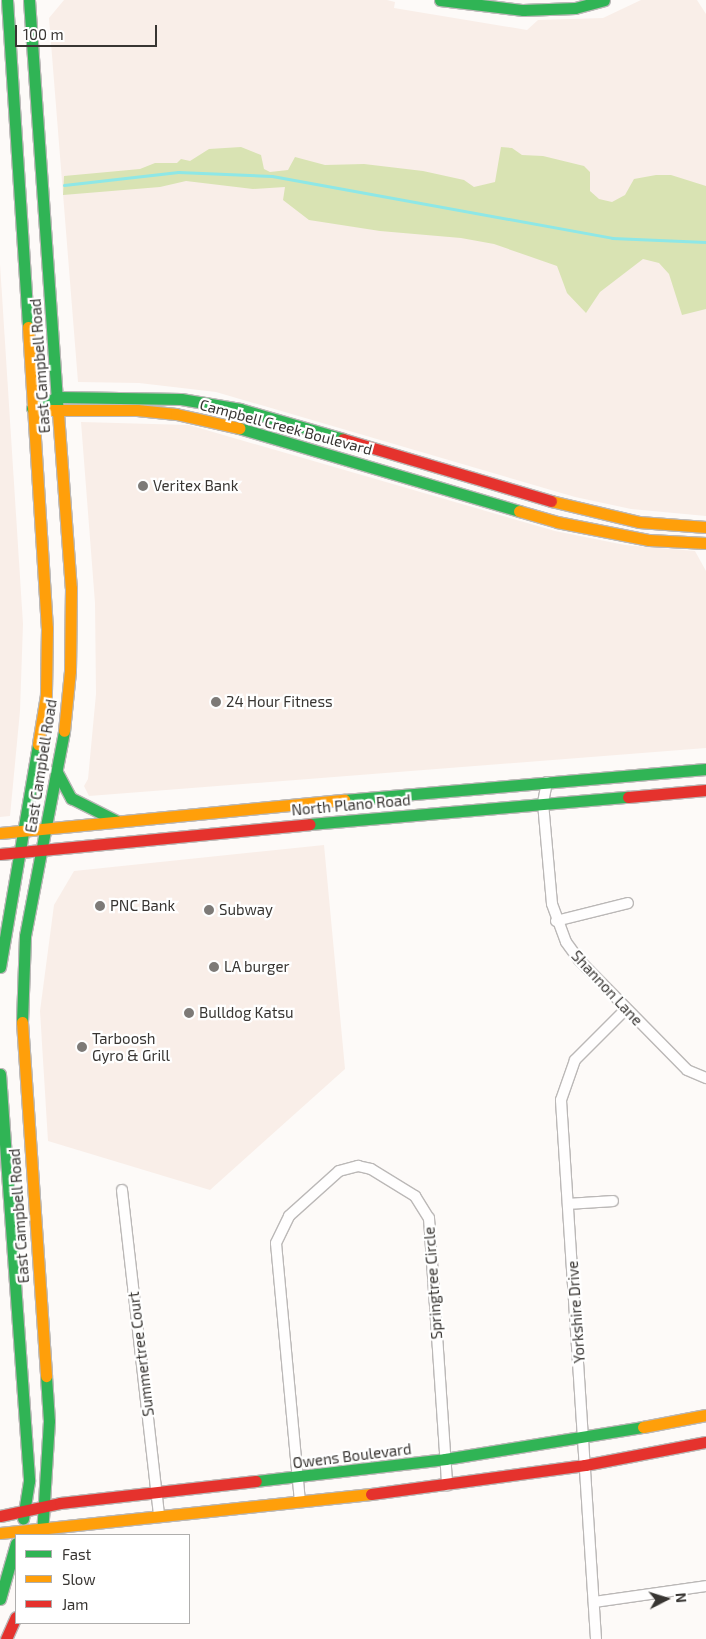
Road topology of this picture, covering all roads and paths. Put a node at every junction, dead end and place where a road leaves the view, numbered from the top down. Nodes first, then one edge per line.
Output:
1 (7, 0) edge
2 (29, 0) edge
3 (440, 0) edge
4 (604, 0) edge
5 (58, 397) junction
6 (32, 408) junction
7 (230, 408) junction
8 (59, 411) junction
9 (225, 424) junction
10 (400, 459) junction
11 (396, 473) junction
12 (612, 517) junction
13 (706, 527) edge
14 (609, 533) junction
15 (706, 543) edge
16 (706, 769) edge
17 (57, 772) junction
18 (547, 782) junction
19 (706, 790) edge
20 (543, 803) junction
21 (238, 809) junction
22 (118, 822) junction
23 (47, 829) junction
24 (235, 830) junction
25 (22, 831) junction
26 (0, 833) edge
27 (43, 850) junction
28 (19, 852) junction
29 (0, 854) edge
30 (0, 887) edge
31 (628, 903) dead end
32 (9, 905) junction
33 (556, 922) junction
34 (0, 967) edge
35 (626, 1009) junction
36 (0, 1074) edge
37 (706, 1078) edge
38 (25, 1090) junction
39 (1, 1091) junction
40 (122, 1190) dead end
41 (613, 1201) dead end
42 (568, 1204) junction
43 (36, 1234) junction
44 (11, 1236) junction
45 (706, 1415) edge
46 (584, 1439) junction
47 (706, 1442) edge
48 (445, 1459) junction
49 (585, 1464) junction
50 (298, 1478) junction
51 (447, 1485) junction
52 (157, 1492) junction
53 (300, 1502) junction
54 (46, 1506) junction
55 (25, 1511) junction
56 (0, 1516) edge
57 (160, 1517) junction
58 (42, 1532) edge
59 (0, 1533) edge
60 (19, 1533) edge
61 (15, 1546) edge
62 (706, 1586) edge
63 (0, 1599) edge
64 (594, 1602) junction
65 (15, 1619) edge
66 (6, 1639) edge
67 (596, 1639) edge

1 - 6 main road, East Campbell Road
2 - 5 main road, East Campbell Road
3 - 4 main road
5 - 6 main road, Campbell Creek Boulevard
5 - 7 main road, Campbell Creek Boulevard
5 - 8 main road, East Campbell Road
6 - 8 main road, Campbell Creek Boulevard
6 - 25 main road, East Campbell Road
7 - 9 main road
7 - 10 main road, Campbell Creek Boulevard
8 - 9 main road, Campbell Creek Boulevard
8 - 17 main road, East Campbell Road
9 - 11 main road, Campbell Creek Boulevard
10 - 11 main road
10 - 12 main road, Campbell Creek Boulevard
11 - 14 main road, Campbell Creek Boulevard
12 - 13 main road, Campbell Creek Boulevard
12 - 14 main road
14 - 15 main road, Campbell Creek Boulevard
16 - 18 main road, North Plano Road
17 - 22 main road
17 - 23 main road, East Campbell Road
18 - 20 street, Shannon Lane
18 - 21 main road, North Plano Road
19 - 20 main road, North Plano Road
20 - 24 main road, North Plano Road
20 - 33 street, Shannon Lane
21 - 22 main road, North Plano Road
21 - 24 main road
22 - 23 main road, North Plano Road
23 - 25 main road, North Plano Road
23 - 27 main road, East Campbell Road
24 - 27 main road, North Plano Road
25 - 26 main road, North Plano Road
25 - 28 main road, East Campbell Road
27 - 28 main road, North Plano Road
27 - 38 main road, East Campbell Road
28 - 29 main road, North Plano Road
28 - 32 main road, East Campbell Road
30 - 32 main road
31 - 33 street
32 - 34 main road, East Campbell Road
33 - 35 street, Shannon Lane
35 - 37 street, Shannon Lane
35 - 42 street, Yorkshire Drive
36 - 39 main road, East Campbell Road
38 - 39 main road
38 - 43 main road, East Campbell Road
39 - 44 main road, East Campbell Road
40 - 52 street, Summertree Court
41 - 42 street
42 - 46 street, Yorkshire Drive
43 - 44 main road
43 - 54 main road, East Campbell Road
44 - 55 main road, East Campbell Road
45 - 46 main road, Owens Boulevard
46 - 48 main road, Owens Boulevard
46 - 49 street, Yorkshire Drive
47 - 49 main road
48 - 50 main road, Owens Boulevard
48 - 50 street, Springtree Circle
48 - 51 street, Springtree Circle
49 - 51 main road
49 - 64 street, Yorkshire Drive
50 - 52 main road, Owens Boulevard
50 - 53 street, Springtree Circle
51 - 53 main road
52 - 54 main road, Owens Boulevard
52 - 57 street, Summertree Court
53 - 57 main road
54 - 55 main road, Owens Boulevard
54 - 58 main road, East Campbell Road
55 - 56 main road, Owens Boulevard
55 - 60 main road, East Campbell Road
57 - 58 main road
58 - 60 main road
59 - 60 main road
61 - 63 main road
62 - 64 street
64 - 67 street, Yorkshire Drive
65 - 66 main road

